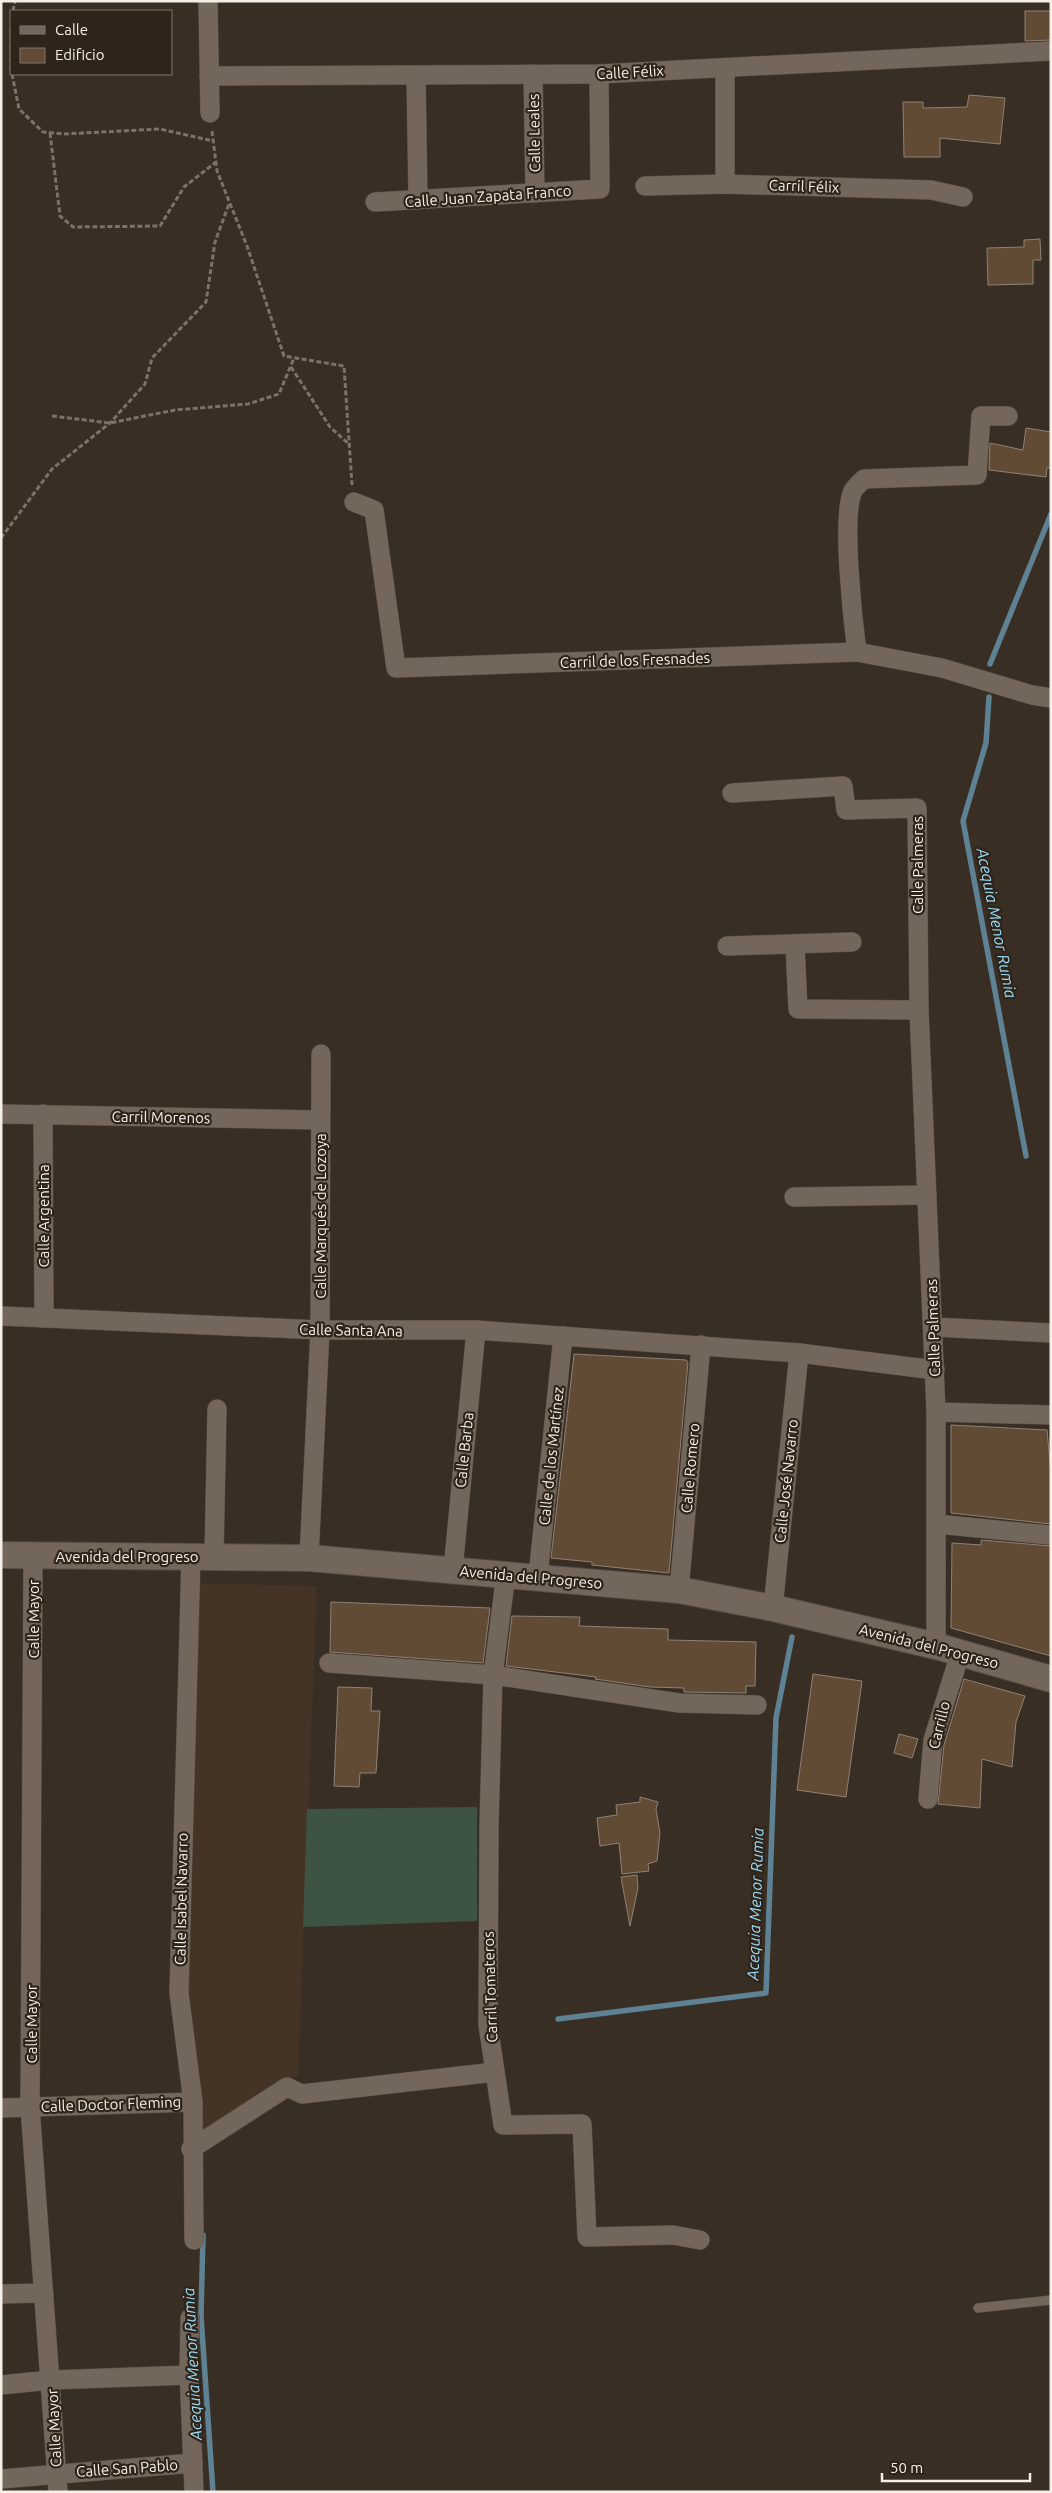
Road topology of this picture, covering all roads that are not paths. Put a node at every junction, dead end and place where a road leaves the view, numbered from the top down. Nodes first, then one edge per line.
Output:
1 (208, 1) edge
2 (1051, 51) edge
3 (725, 68) junction
4 (533, 74) junction
5 (599, 74) junction
6 (416, 75) junction
7 (209, 76) junction
8 (210, 113) road end
9 (724, 184) junction
10 (645, 186) dead end
11 (535, 192) junction
12 (963, 197) dead end
13 (418, 200) junction
14 (375, 202) dead end
15 (1008, 416) dead end
16 (354, 502) road end
17 (857, 652) junction
18 (1051, 698) edge
19 (732, 793) dead end
20 (852, 942) dead end
21 (796, 945) junction
22 (727, 946) dead end
23 (918, 1010) junction
24 (321, 1054) dead end
25 (1, 1114) edge
26 (43, 1114) junction
27 (320, 1120) junction
28 (927, 1195) junction
29 (794, 1197) dead end
30 (1, 1316) edge
31 (44, 1318) junction
32 (934, 1327) junction
33 (320, 1330) junction
34 (476, 1330) junction
35 (1051, 1333) edge
36 (563, 1336) junction
37 (701, 1345) junction
38 (800, 1353) junction
39 (935, 1370) junction
40 (217, 1409) dead end
41 (936, 1412) junction
42 (1051, 1415) edge
43 (937, 1524) junction
44 (1049, 1535) dead end
45 (1, 1555) edge
46 (33, 1556) junction
47 (202, 1557) junction
48 (309, 1558) junction
49 (452, 1570) junction
50 (506, 1574) junction
51 (538, 1576) junction
52 (679, 1590) junction
53 (773, 1608) junction
54 (948, 1650) junction
55 (329, 1663) dead end
56 (493, 1675) junction
57 (1051, 1679) edge
58 (758, 1705) dead end
59 (928, 1799) dead end
60 (495, 2072) junction
61 (193, 2102) junction
62 (30, 2107) junction
63 (1, 2108) edge
64 (192, 2148) junction
65 (194, 2240) dead end
66 (700, 2240) dead end
67 (44, 2293) junction
68 (1, 2294) edge
69 (1051, 2300) edge
70 (978, 2308) dead end
71 (190, 2318) dead end
72 (189, 2375) junction
73 (52, 2380) junction
74 (1, 2385) edge
75 (193, 2464) junction
76 (1, 2478) edge
77 (57, 2483) edge
78 (194, 2492) edge

1 - 7 street
2 - 3 street, Calle Félix
3 - 5 street, Calle Félix
3 - 9 street
4 - 5 street, Calle Félix
4 - 6 street, Calle Félix
4 - 11 street, Calle Leales
5 - 11 street, Calle Juan Zapata Franco
6 - 7 street, Calle Félix
6 - 13 street
7 - 8 street
9 - 10 street, Carril Félix
9 - 12 street, Carril Félix
11 - 13 street, Calle Juan Zapata Franco
13 - 14 street, Calle Juan Zapata Franco
15 - 17 street
16 - 17 street, Carril de los Fresnades
17 - 18 street, Carril de los Fresnades
19 - 23 street, Calle Palmeras
20 - 21 street
21 - 22 street
21 - 23 street
23 - 28 street, Calle Palmeras
24 - 27 street, Calle Marqués de Lozoya
25 - 26 street, Carril Morenos
26 - 27 street, Carril Morenos
26 - 31 street, Calle Argentina
27 - 33 street, Calle Marqués de Lozoya
28 - 29 street
28 - 32 street, Calle Palmeras
30 - 31 street, Calle Santa Ana
31 - 33 street, Calle Santa Ana
32 - 35 street
32 - 39 street, Calle Palmeras
33 - 34 street, Calle Santa Ana
33 - 48 street, Calle Marqués de Lozoya
34 - 36 street, Calle Santa Ana
34 - 49 street, Calle Barba
36 - 37 street, Calle Santa Ana
36 - 51 street, Calle de los Martínez
37 - 38 street, Calle Santa Ana
37 - 52 street, Calle Romero
38 - 39 street, Calle Santa Ana
38 - 53 street, Calle José Navarro
39 - 41 street, Calle Palmeras
40 - 47 street, Calle Isabel Navarro
41 - 42 street
41 - 43 street, Calle Palmeras
43 - 44 street
43 - 54 street, Calle Palmeras
45 - 46 main road, Avenida del Progreso
46 - 47 main road, Avenida del Progreso
46 - 62 street, Calle Mayor
47 - 48 main road, Avenida del Progreso
47 - 61 street, Calle Isabel Navarro
48 - 49 main road, Avenida del Progreso
49 - 50 main road, Avenida del Progreso
50 - 51 main road, Avenida del Progreso
50 - 56 street, Carril Tomateros
51 - 52 main road, Avenida del Progreso
52 - 53 main road, Avenida del Progreso
53 - 54 main road, Avenida del Progreso
54 - 57 main road, Avenida del Progreso
54 - 59 street, Carrillo
55 - 56 street
56 - 58 street
56 - 60 street, Carril Tomateros
60 - 64 street
60 - 66 street, Carril Tomateros
61 - 62 street, Calle Doctor Fleming
61 - 64 street, Calle Isabel Navarro
62 - 63 street, Calle Doctor Fleming
62 - 67 street, Calle Mayor
64 - 65 street, Calle Isabel Navarro
67 - 68 street
67 - 73 street, Calle Mayor
69 - 70 lane
71 - 72 street
72 - 73 street
72 - 75 street
73 - 74 street
73 - 77 street, Calle Mayor
75 - 77 street, Calle San Pablo
75 - 78 street
76 - 77 street, Calle San Pablo

